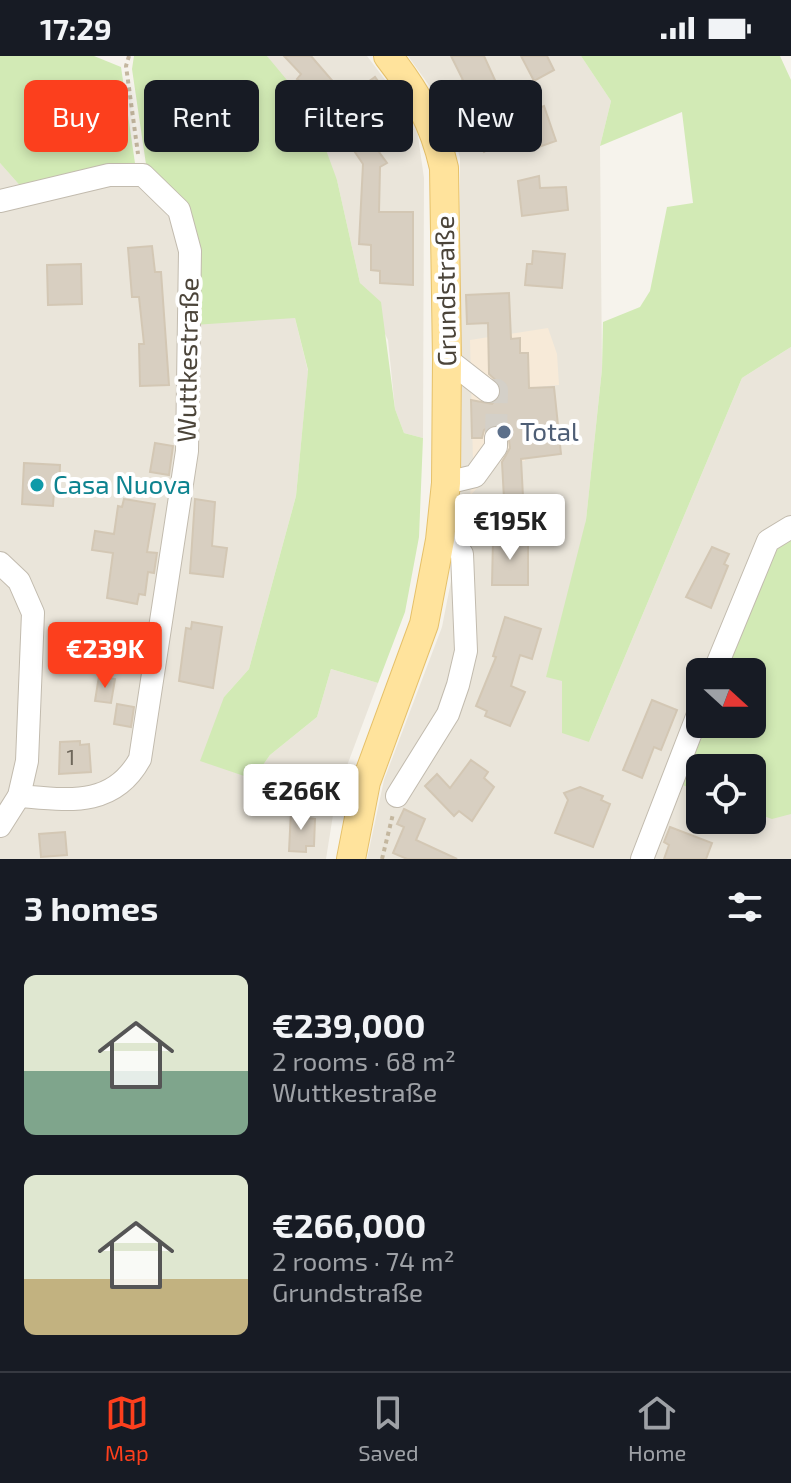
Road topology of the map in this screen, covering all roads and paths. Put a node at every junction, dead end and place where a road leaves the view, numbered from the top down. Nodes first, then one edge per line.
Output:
1 (129, 56) edge
2 (388, 56) edge
3 (140, 166) dead end
4 (0, 201) edge
5 (447, 359) junction
6 (488, 391) tunnel mouth
7 (496, 438) tunnel mouth
8 (446, 483) junction
9 (791, 527) edge
10 (440, 540) junction
11 (0, 563) edge
12 (720, 658) edge
13 (689, 738) edge
14 (19, 796) junction
15 (397, 796) joint
16 (0, 826) edge
17 (351, 859) edge
18 (382, 859) edge
19 (642, 859) edge

1 - 3 path
2 - 5 main road, Grundstraße
4 - 14 street, Wuttkestraße
5 - 6 street
5 - 8 main road, Grundstraße
7 - 8 street
8 - 10 main road, Grundstraße
9 - 12 street
10 - 15 street
10 - 17 main road, Grundstraße
11 - 14 street
13 - 19 street
14 - 16 street
15 - 18 path

